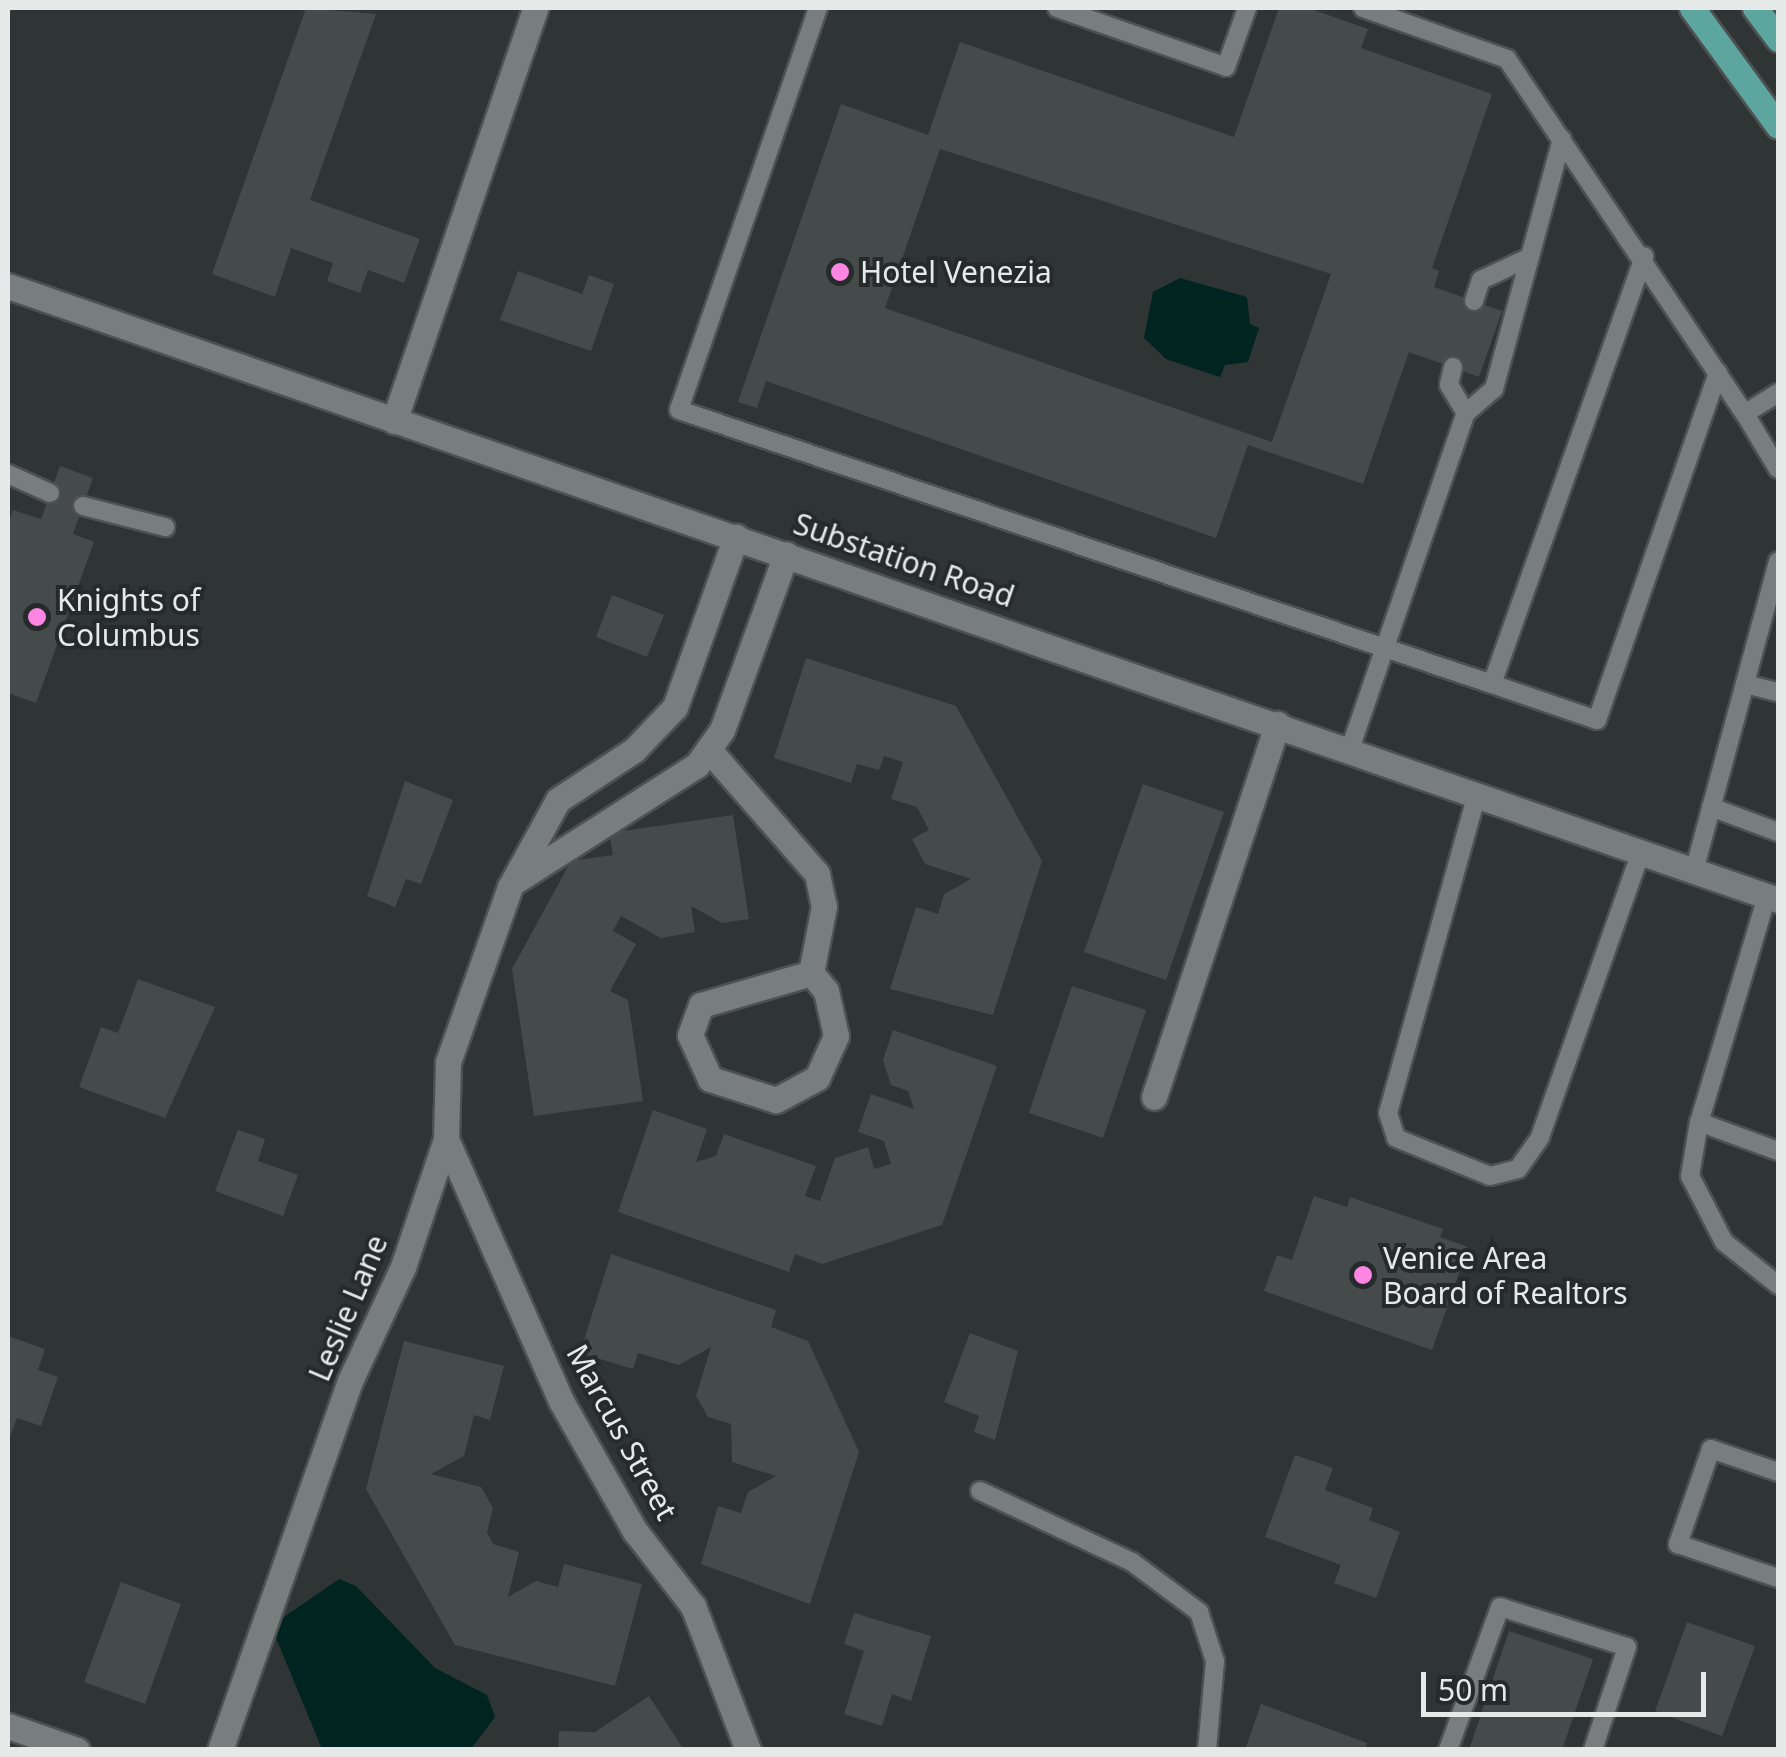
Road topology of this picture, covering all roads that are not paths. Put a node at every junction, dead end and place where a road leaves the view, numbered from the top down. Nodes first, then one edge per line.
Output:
1 (535, 8) edge
2 (818, 8) edge
3 (1058, 8) edge
4 (1246, 8) edge
5 (1362, 8) edge
6 (1692, 8) edge
7 (1755, 8) edge
8 (1778, 38) edge
9 (1778, 126) edge
10 (1562, 138) junction
11 (1644, 256) junction
12 (1530, 257) junction
13 (8, 286) edge
14 (1474, 301) dead end
15 (1453, 367) dead end
16 (1718, 372) junction
17 (1778, 394) edge
18 (1466, 412) junction
19 (1745, 414) junction
20 (394, 421) junction
21 (1778, 469) edge
22 (8, 474) edge
23 (50, 493) dead end
24 (83, 506) dead end
25 (165, 527) dead end
26 (736, 536) junction
27 (786, 554) junction
28 (1778, 561) edge
29 (1380, 647) junction
30 (1492, 684) junction
31 (1745, 684) junction
32 (1778, 692) edge
33 (1278, 724) junction
34 (1350, 749) junction
35 (709, 750) junction
36 (1477, 794) junction
37 (1711, 807) junction
38 (1778, 832) edge
39 (1642, 852) junction
40 (1694, 870) junction
41 (510, 886) junction
42 (1773, 898) edge
43 (811, 973) junction
44 (1154, 1097) dead end
45 (1698, 1122) junction
46 (446, 1139) junction
47 (1778, 1151) edge
48 (1778, 1285) edge
49 (1778, 1472) edge
50 (980, 1490) dead end
51 (1778, 1578) edge
52 (8, 1726) edge
53 (77, 1750) edge
54 (220, 1750) edge
55 (748, 1750) edge
56 (1207, 1750) edge
57 (1448, 1750) edge
58 (1593, 1750) edge

1 - 20 street
2 - 29 lane
3 - 4 lane
5 - 10 lane
6 - 9 main road
7 - 8 main road
10 - 11 lane
10 - 12 lane
11 - 16 lane
11 - 30 lane
12 - 14 lane
12 - 18 lane
13 - 20 street, Substation Road
15 - 18 lane
16 - 19 lane
16 - 30 lane
17 - 19 lane
18 - 29 lane
19 - 21 lane
20 - 26 street, Substation Road
22 - 23 lane
24 - 25 lane
26 - 27 street, Substation Road
26 - 41 street, Leslie Lane
27 - 33 street, Substation Road
27 - 35 street
28 - 31 lane
29 - 30 lane
29 - 34 lane
31 - 32 lane
31 - 37 lane
33 - 34 street, Substation Road
33 - 44 street
34 - 36 street, Substation Road
35 - 41 street
35 - 43 street
36 - 39 street, Substation Road
36 - 39 lane
37 - 38 lane
37 - 40 lane
39 - 40 street, Substation Road
40 - 42 street, Substation Road
41 - 46 street, Leslie Lane
42 - 45 lane
43 - 43 street
45 - 47 lane
45 - 48 lane
46 - 54 street, Leslie Lane
46 - 55 street, Marcus Street
49 - 51 lane
50 - 56 lane
52 - 53 street
57 - 58 lane

